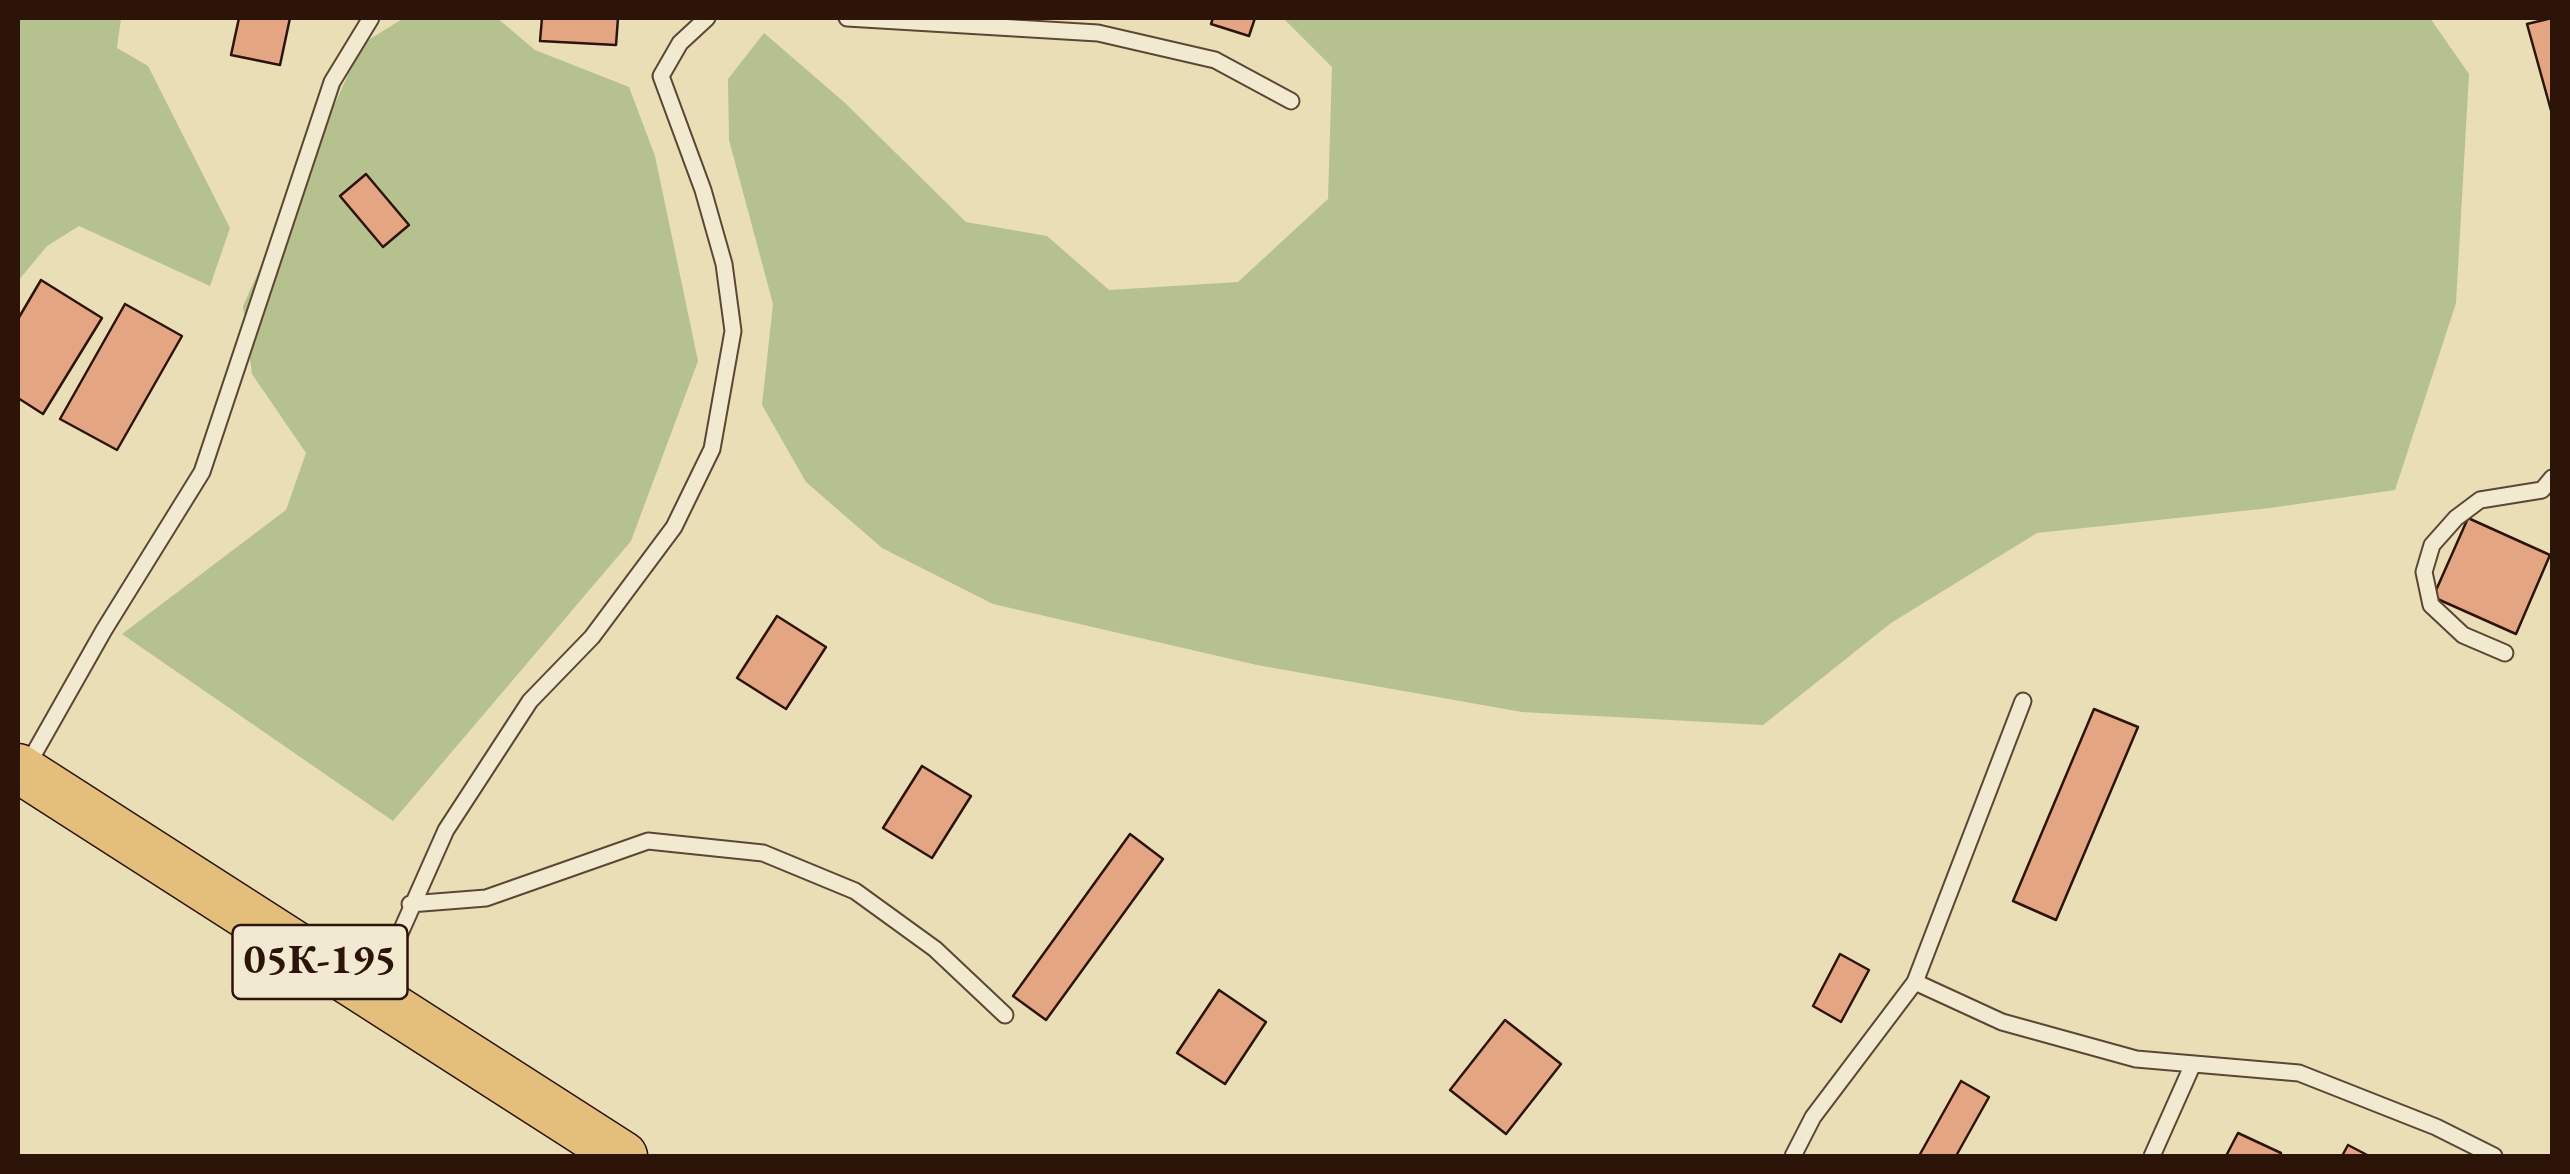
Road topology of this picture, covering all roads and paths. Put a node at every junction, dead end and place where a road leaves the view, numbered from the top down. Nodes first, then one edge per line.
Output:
1 (371, 18) edge
2 (707, 18) edge
3 (848, 18) edge
4 (1292, 101) dead end
5 (2552, 478) edge
6 (2505, 654) dead end
7 (2023, 701) dead end
8 (20, 774) edge
9 (410, 904) junction
10 (1915, 982) junction
11 (1005, 1014) dead end
12 (415, 1023) junction
13 (2193, 1064) junction
14 (623, 1156) edge
15 (1794, 1156) edge
16 (2152, 1156) edge
17 (2494, 1156) edge

1 - 8 lane
2 - 9 lane
3 - 4 lane
5 - 6 lane
7 - 10 lane
8 - 12 main road, 05К-195
9 - 11 lane
9 - 12 lane
10 - 13 lane
10 - 15 lane
12 - 14 main road, 05К-195
13 - 16 lane
13 - 17 lane

